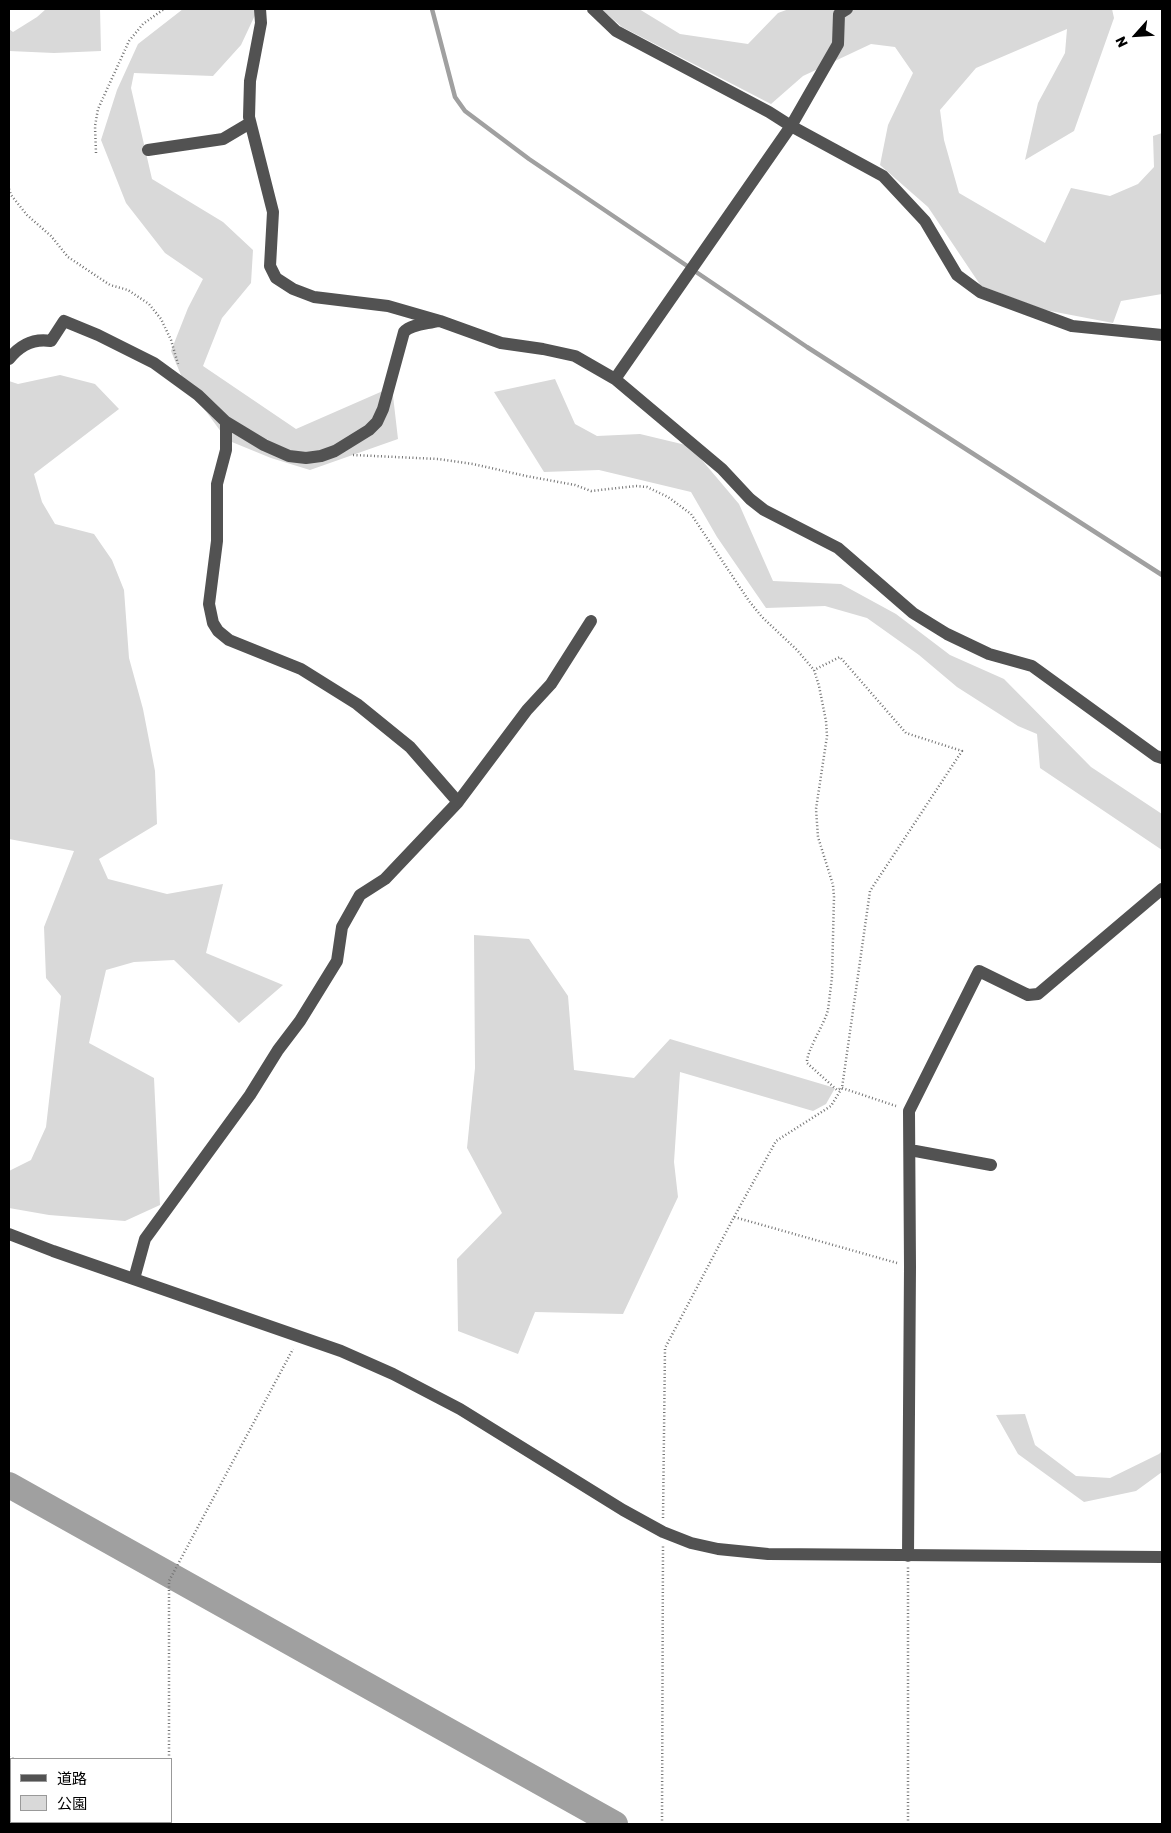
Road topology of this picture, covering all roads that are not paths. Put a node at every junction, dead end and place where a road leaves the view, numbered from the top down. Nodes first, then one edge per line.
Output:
1 (260, 9) edge
2 (593, 9) edge
3 (847, 9) edge
4 (250, 123) junction
5 (791, 126) junction
6 (148, 150) dead end
7 (440, 321) junction
8 (1162, 335) edge
9 (9, 359) edge
10 (615, 379) junction
11 (226, 422) junction
12 (591, 621) dead end
13 (1162, 758) edge
14 (458, 802) junction
15 (1162, 889) edge
16 (910, 1150) junction
17 (991, 1165) dead end
18 (9, 1234) edge
19 (134, 1279) junction
20 (908, 1556) junction
21 (1162, 1557) edge

1 - 4 street
2 - 5 street
3 - 5 street
4 - 6 street
4 - 7 street
5 - 8 street
5 - 10 street
7 - 10 street
7 - 11 street
9 - 11 street
10 - 13 street
11 - 14 street
12 - 14 street
14 - 19 street
15 - 16 street
16 - 17 street
16 - 20 street
18 - 19 street
19 - 20 street
20 - 21 street

